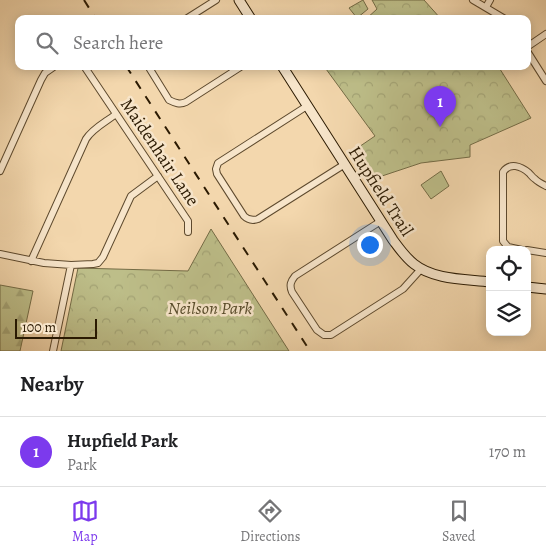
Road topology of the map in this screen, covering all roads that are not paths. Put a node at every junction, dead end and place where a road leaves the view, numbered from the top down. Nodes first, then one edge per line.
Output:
1 (216, 0) edge
2 (239, 0) edge
3 (473, 0) edge
4 (490, 0) edge
5 (486, 7) junction
6 (192, 15) edge
7 (248, 15) edge
8 (498, 15) edge
9 (546, 34) edge
10 (531, 46) edge
11 (531, 56) edge
12 (50, 70) edge
13 (87, 70) edge
14 (150, 70) edge
15 (236, 70) edge
16 (284, 70) edge
17 (546, 81) edge
18 (307, 106) junction
19 (116, 114) junction
20 (344, 164) junction
21 (0, 171) edge
22 (158, 176) junction
23 (546, 186) edge
24 (381, 220) junction
25 (188, 232) dead end
26 (507, 246) edge
27 (531, 251) edge
28 (546, 253) edge
29 (0, 254) edge
30 (32, 261) junction
31 (71, 265) junction
32 (421, 269) junction
33 (486, 282) edge
34 (531, 288) edge
35 (546, 290) edge
36 (53, 351) edge

1 - 6 street
2 - 7 street
3 - 5 street
4 - 5 street
5 - 8 street
9 - 10 street
11 - 17 street
12 - 21 street
13 - 19 street, Maidenhair Lane
14 - 15 street
16 - 18 street, Hupfield Trail
18 - 20 street, Hupfield Trail
18 - 20 street
19 - 22 street, Maidenhair Lane
19 - 30 street
20 - 24 street, Hupfield Trail
22 - 25 street, Maidenhair Lane
22 - 31 street
23 - 26 street
24 - 32 street, Hupfield Trail
24 - 32 street
27 - 28 street
29 - 30 street
30 - 31 street
31 - 36 street
32 - 33 street, Hupfield Trail
34 - 35 street

